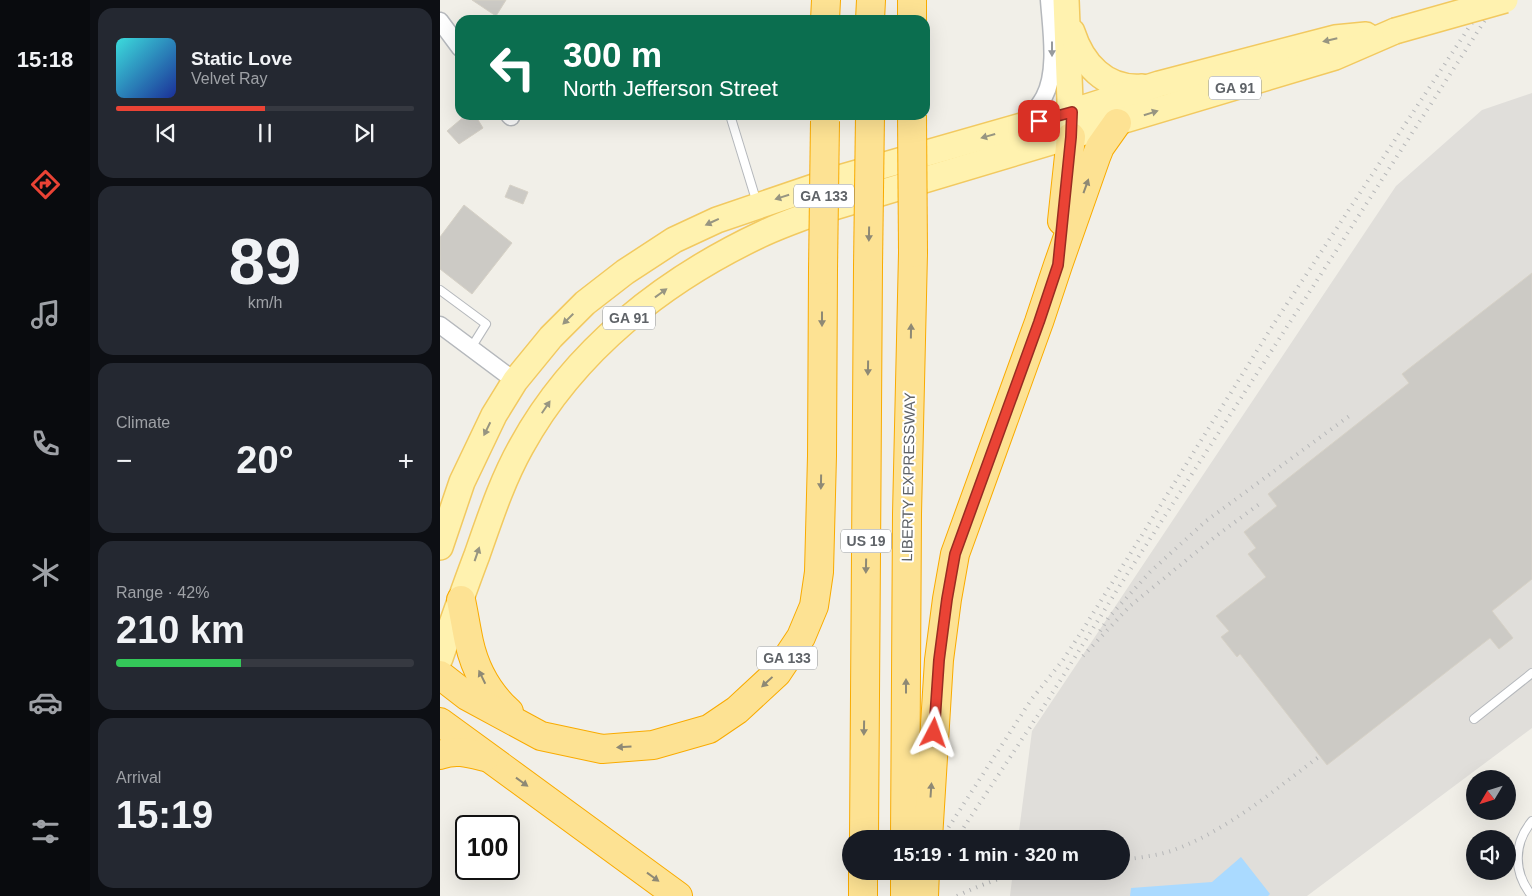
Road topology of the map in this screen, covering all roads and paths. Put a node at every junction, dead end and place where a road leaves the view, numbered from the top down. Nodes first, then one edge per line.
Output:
1 (826, 0) edge
2 (871, 0) edge
3 (912, 0) edge
4 (1049, 0) edge
5 (1505, 0) edge
6 (1067, 11) edge
7 (826, 15) edge
8 (870, 15) edge
9 (912, 15) edge
10 (440, 21) edge
11 (1395, 31) junction
12 (455, 41) edge
13 (1159, 84) junction
14 (732, 120) edge
15 (825, 120) edge
16 (870, 120) edge
17 (912, 120) edge
18 (1118, 123) junction
19 (1071, 124) junction
20 (1022, 126) junction
21 (757, 205) junction
22 (1058, 265) junction
23 (440, 290) edge
24 (440, 325) edge
25 (471, 348) junction
26 (515, 380) junction
27 (440, 548) edge
28 (461, 600) junction
29 (440, 658) edge
30 (1532, 673) edge
31 (440, 675) edge
32 (1474, 719) dead end
33 (440, 722) edge
34 (525, 727) junction
35 (440, 755) edge
36 (489, 758) junction
37 (1532, 821) edge
38 (864, 827) edge
39 (905, 830) edge
40 (929, 830) edge
41 (863, 880) edge
42 (905, 880) edge
43 (925, 880) edge
44 (678, 896) edge
45 (863, 896) edge
46 (905, 896) edge
47 (924, 896) edge
48 (1532, 896) edge

1 - 7 highway
2 - 8 highway
3 - 9 highway
4 -> 20 street
5 - 11 main road, GA 91, bridge
6 - 13 main road
6 - 19 main road
10 - 12 street
11 -> 13 main road, GA 91
18 -> 11 main road, GA 91
13 - 19 main road, GA 91
14 - 21 lane
15 -> 34 highway, GA 133, bridge
16 -> 38 highway, US 19, bridge
39 -> 17 highway, LIBERTY EXPRESSWAY / US 19, bridge
18 - 19 main road, GA 91
22 -> 18 highway
19 - 20 main road, GA 91
19 - 22 highway
28 -> 19 main road, GA 91
20 -> 21 main road, GA 91
21 -> 26 main road, GA 91
40 -> 22 highway
23 - 25 lane
24 - 25 street
25 - 26 street
26 -> 27 main road, GA 91
28 - 29 main road, GA 91
34 -> 28 highway
30 - 32 lane
31 - 34 highway, GA 133
33 - 36 highway
35 - 36 highway
36 -> 44 highway
37 - 48 lane
41 - 45 highway
42 - 46 highway, bridge
43 - 47 highway, bridge

